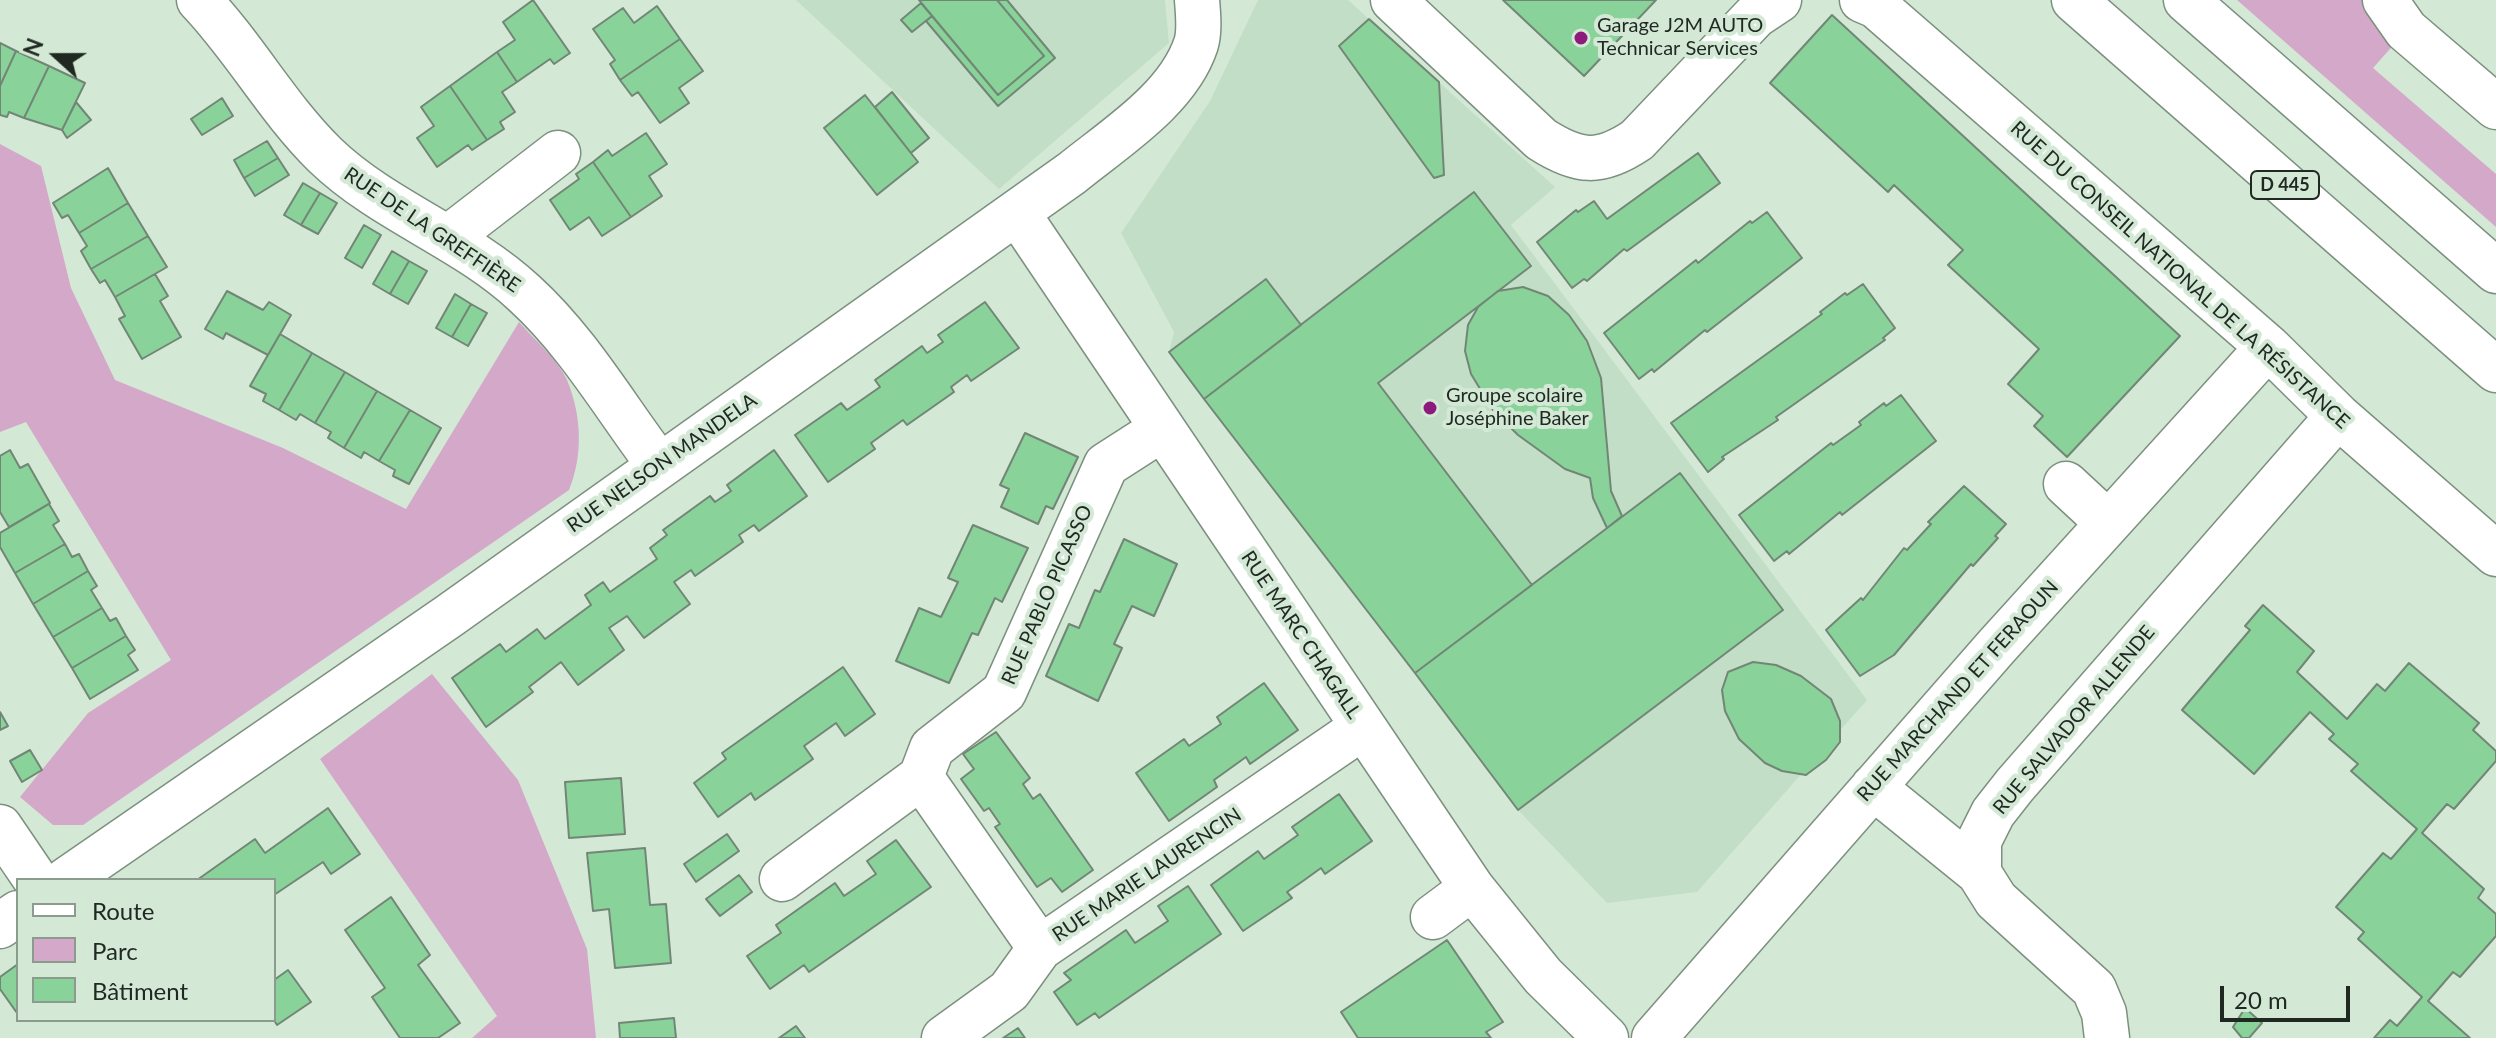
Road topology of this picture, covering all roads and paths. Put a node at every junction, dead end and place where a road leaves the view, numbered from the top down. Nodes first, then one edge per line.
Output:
1 (199, 0) edge
2 (1197, 0) edge
3 (1393, 0) edge
4 (1779, 0) edge
5 (1862, 0) edge
6 (2074, 0) edge
7 (2186, 0) edge
8 (2385, 0) edge
9 (2496, 107) edge
10 (558, 153) dead end
11 (1018, 214) junction
12 (449, 237) junction
13 (2496, 271) edge
14 (2268, 347) junction
15 (2496, 370) edge
16 (2338, 416) junction
17 (1162, 429) junction
18 (659, 465) junction
19 (2066, 484) dead end
20 (2108, 523) junction
21 (2496, 554) edge
22 (1363, 727) junction
23 (921, 777) junction
24 (1873, 787) junction
25 (0, 827) edge
26 (1979, 873) junction
27 (35, 878) edge
28 (69, 878) edge
29 (782, 879) dead end
30 (1472, 888) junction
31 (1433, 917) dead end
32 (1040, 948) junction
33 (944, 1038) edge
34 (1606, 1038) edge
35 (1654, 1038) edge
36 (2107, 1038) edge

1 - 12 street, RUE DE LA GREFFIÈRE
2 - 11 street, RUE NELSON MANDELA
3 - 4 street
5 - 14 street, RUE DU CONSEIL NATIONAL DE LA RÉSISTANCE
6 - 15 street, D 445
7 - 13 street
8 - 9 street
10 - 12 street
11 - 17 street, RUE MARC CHAGALL
11 - 18 street, RUE NELSON MANDELA
12 - 18 street, RUE DE LA GREFFIÈRE
14 - 16 street, RUE DU CONSEIL NATIONAL DE LA RÉSISTANCE
14 - 20 street, RUE MARCHAND ET FERAOUN
16 - 21 street, RUE DU CONSEIL NATIONAL DE LA RÉSISTANCE
16 - 26 street, RUE SALVADOR ALLENDE
17 - 22 street, RUE MARC CHAGALL
17 - 23 street, RUE PABLO PICASSO
18 - 28 street, RUE NELSON MANDELA
19 - 20 street
20 - 24 street, RUE MARCHAND ET FERAOUN
22 - 30 street, RUE MARC CHAGALL
22 - 32 street, RUE MARIE LAURENCIN
23 - 29 street, RUE PABLO PICASSO
23 - 32 street
24 - 26 street
24 - 35 street, RUE MARCHAND ET FERAOUN
25 - 27 street
26 - 36 street
30 - 31 street
30 - 34 street, RUE MARC CHAGALL
32 - 33 street, RUE MARIE LAURENCIN

